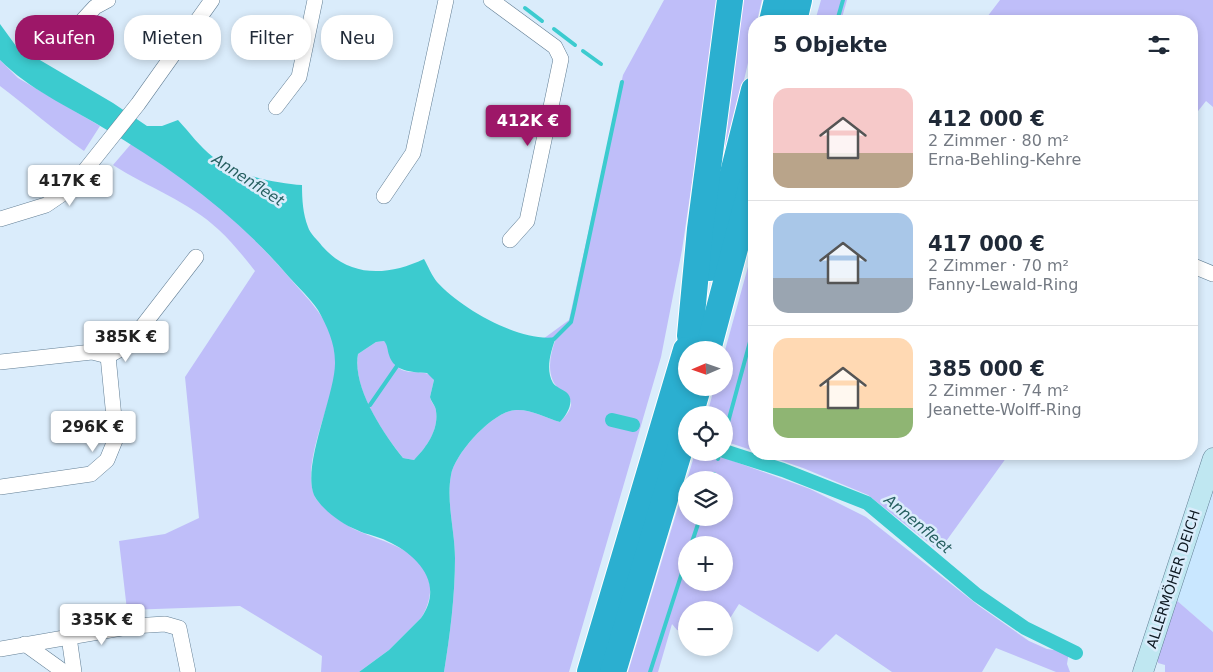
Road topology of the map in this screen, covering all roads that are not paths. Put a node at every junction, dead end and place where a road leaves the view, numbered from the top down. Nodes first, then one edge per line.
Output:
1 (108, 0) edge
2 (315, 0) edge
3 (446, 0) edge
4 (491, 0) edge
5 (730, 0) edge
6 (778, 0) edge
7 (799, 0) edge
8 (207, 2) edge
9 (88, 15) edge
10 (774, 15) edge
11 (795, 15) edge
12 (276, 107) dead end
13 (748, 115) edge
14 (748, 194) edge
15 (384, 196) dead end
16 (0, 219) edge
17 (510, 240) dead end
18 (196, 257) dead end
19 (1198, 268) edge
20 (1213, 274) edge
21 (693, 341) edge
22 (694, 341) edge
23 (695, 341) edge
24 (108, 356) junction
25 (0, 362) edge
26 (678, 429) edge
27 (667, 456) junction
28 (1213, 458) edge
29 (0, 487) edge
30 (69, 637) junction
31 (25, 644) junction
32 (0, 649) edge
33 (64, 672) edge
34 (74, 672) edge
35 (188, 672) edge
36 (590, 672) edge
37 (613, 672) edge
38 (1144, 672) edge

1 - 9 street
2 - 12 street
3 - 15 street
4 - 17 street
5 - 21 highway
6 - 10 highway
7 - 11 highway
8 - 16 street
13 - 22 highway
14 - 23 highway
18 - 24 street
19 - 20 street
24 - 25 street
24 - 29 street
26 - 27 highway
27 - 36 highway
27 - 37 highway
28 - 38 street, ALLERMÖHER DEICH
30 - 31 street
30 - 34 street
30 - 35 street
31 - 32 street
31 - 33 street

